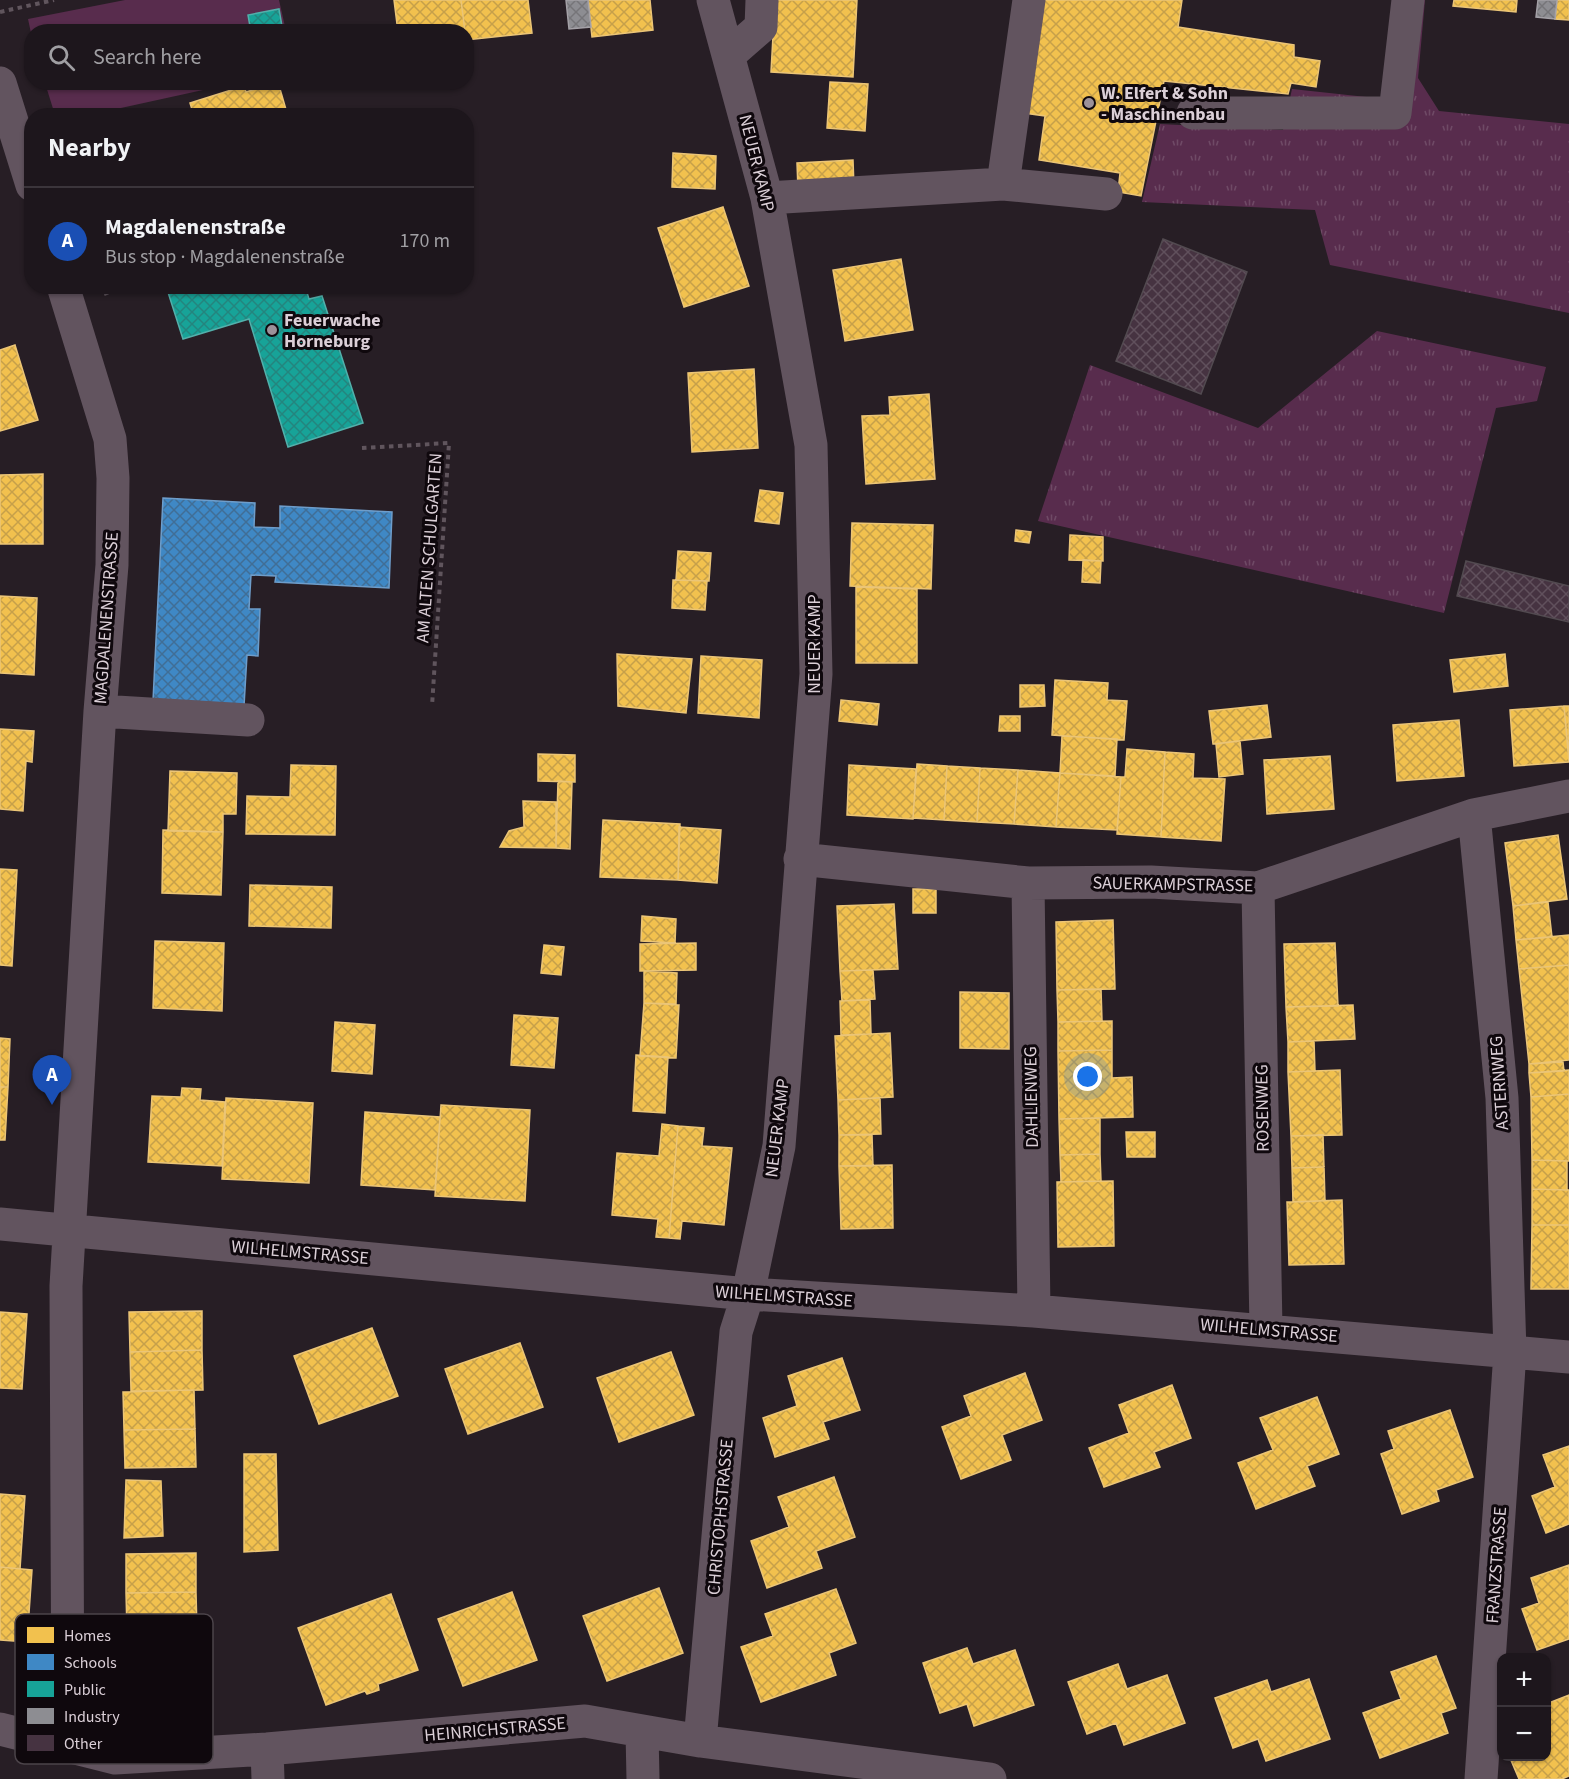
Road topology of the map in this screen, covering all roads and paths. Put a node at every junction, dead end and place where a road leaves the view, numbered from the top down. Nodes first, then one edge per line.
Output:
1 (54, 0) edge
2 (713, 0) edge
3 (762, 0) edge
4 (1029, 0) edge
5 (1408, 0) edge
6 (0, 12) edge
7 (730, 54) junction
8 (0, 83) edge
9 (1193, 113) dead end
10 (24, 160) edge
11 (1004, 184) junction
12 (1106, 195) dead end
13 (767, 198) junction
14 (65, 294) edge
15 (362, 448) dead end
16 (432, 706) dead end
17 (100, 711) junction
18 (248, 720) dead end
19 (1569, 796) edge
20 (1474, 815) junction
21 (800, 859) junction
22 (1028, 883) junction
23 (1258, 888) junction
24 (0, 1224) edge
25 (70, 1230) junction
26 (748, 1294) junction
27 (1034, 1311) junction
28 (1266, 1329) junction
29 (1510, 1352) junction
30 (1569, 1357) edge
31 (67, 1614) edge
32 (0, 1729) edge
33 (642, 1732) junction
34 (15, 1733) edge
35 (700, 1741) junction
36 (213, 1762) edge
37 (267, 1764) edge
38 (643, 1779) edge
39 (990, 1779) edge
40 (1482, 1779) edge

1 - 6 path
2 - 7 street, NEUER KAMP
3 - 7 street
4 - 11 street
5 - 9 street
7 - 13 street, NEUER KAMP
8 - 10 street
11 - 12 street
11 - 13 street
13 - 21 street, NEUER KAMP
14 - 17 street, MAGDALENENSTRASSE
15 - 16 path, AM ALTEN SCHULGARTEN
17 - 18 street
17 - 25 street, MAGDALENENSTRASSE
19 - 20 street, SAUERKAMPSTRASSE
20 - 23 street, SAUERKAMPSTRASSE
20 - 29 street, ASTERNWEG
21 - 22 street, SAUERKAMPSTRASSE
21 - 26 street, NEUER KAMP
22 - 23 street, SAUERKAMPSTRASSE
22 - 27 street, DAHLIENWEG
23 - 28 street, ROSENWEG
24 - 25 street, WILHELMSTRASSE
25 - 26 street, WILHELMSTRASSE
25 - 31 street, MAGDALENENSTRASSE
26 - 27 street, WILHELMSTRASSE
26 - 35 street, CHRISTOPHSTRASSE
27 - 28 street, WILHELMSTRASSE
28 - 29 street, WILHELMSTRASSE
29 - 30 street, WILHELMSTRASSE
29 - 40 street, FRANZSTRASSE
32 - 34 street, HEINRICHSTRASSE
33 - 35 street, HEINRICHSTRASSE
33 - 37 street, HEINRICHSTRASSE
33 - 38 street
35 - 39 street, HEINRICHSTRASSE
36 - 37 street, HEINRICHSTRASSE

